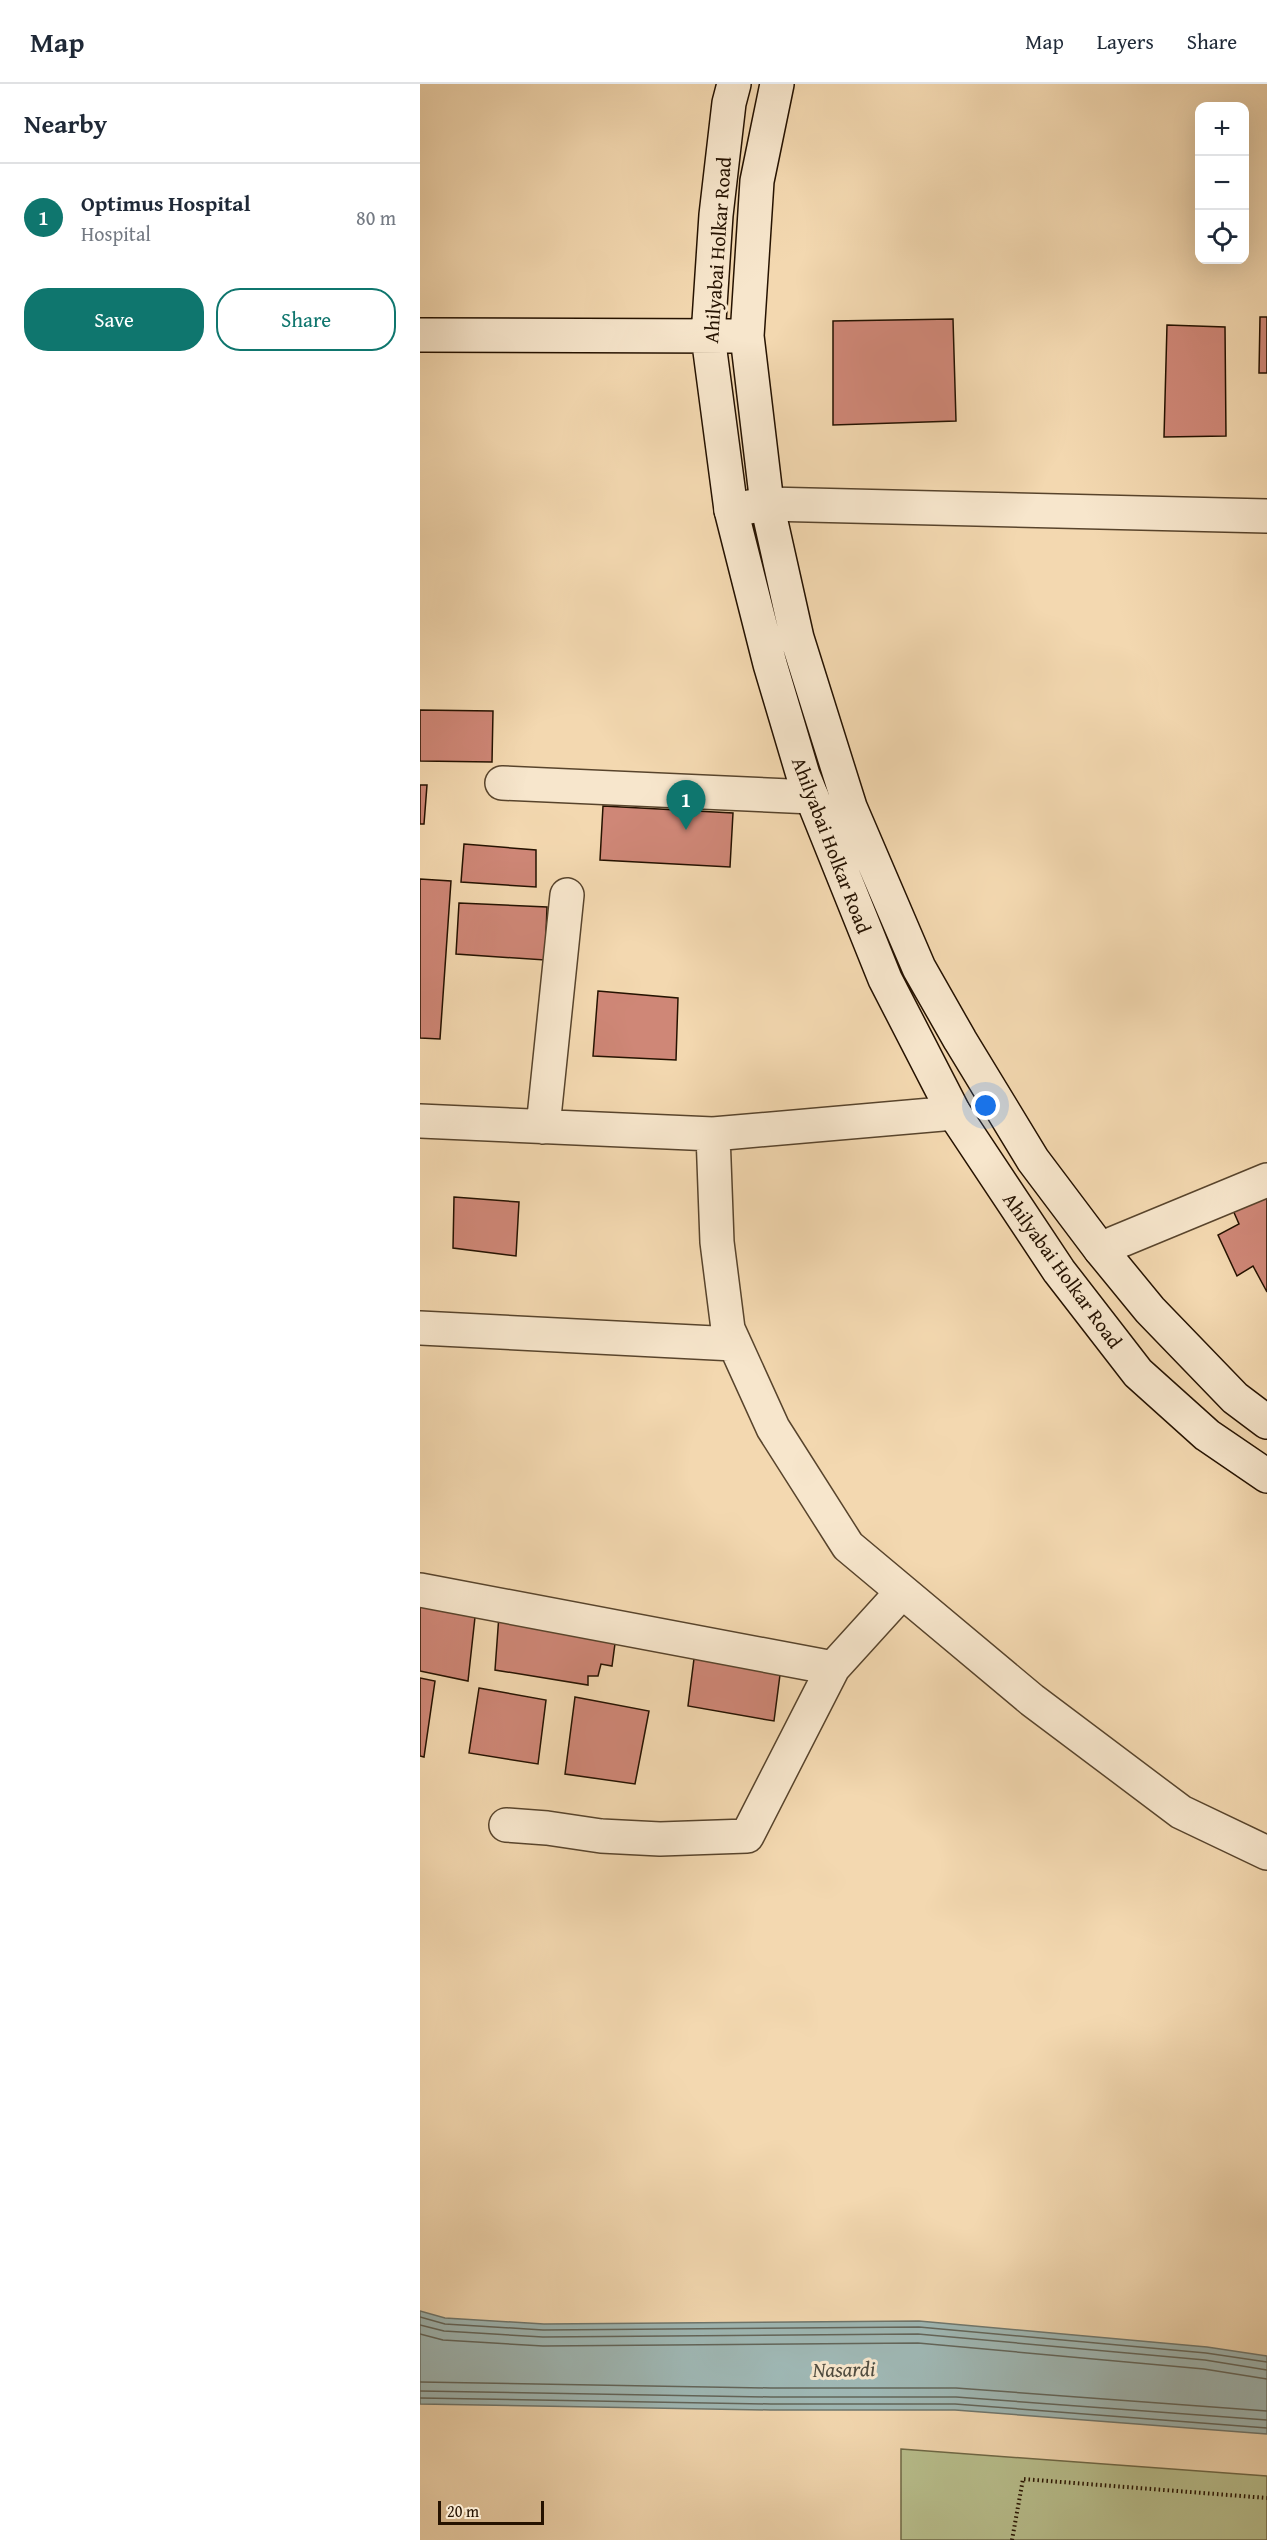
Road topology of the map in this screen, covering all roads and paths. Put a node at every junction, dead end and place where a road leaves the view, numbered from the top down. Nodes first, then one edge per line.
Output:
1 (734, 84) edge
2 (777, 84) edge
3 (420, 335) edge
4 (708, 336) junction
5 (747, 336) junction
6 (767, 504) junction
7 (731, 510) junction
8 (1267, 516) edge
9 (502, 783) dead end
10 (812, 797) junction
11 (567, 895) dead end
12 (954, 1113) junction
13 (420, 1121) edge
14 (543, 1127) junction
15 (713, 1134) junction
16 (1267, 1180) edge
17 (1100, 1250) junction
18 (420, 1328) edge
19 (734, 1344) junction
20 (1267, 1422) edge
21 (1267, 1476) edge
22 (420, 1590) edge
23 (902, 1592) junction
24 (833, 1668) junction
25 (506, 1825) dead end
26 (1267, 1853) edge
27 (1267, 2498) edge
28 (1012, 2540) edge

1 - 4 street, Ahilyabai Holkar Road
2 - 5 street, Ahilyabai Holkar Road
3 - 4 street
4 - 5 street
4 - 7 street, Ahilyabai Holkar Road
5 - 6 street, Ahilyabai Holkar Road
6 - 7 street
6 - 8 street
6 - 17 street, Ahilyabai Holkar Road
7 - 10 street, Ahilyabai Holkar Road
9 - 10 street
10 - 12 street, Ahilyabai Holkar Road
11 - 14 street
12 - 15 street
12 - 21 street, Ahilyabai Holkar Road
13 - 14 street
14 - 15 street
15 - 19 street
16 - 17 street
17 - 20 street, Ahilyabai Holkar Road
18 - 19 street
19 - 23 street
22 - 24 street
23 - 24 street
23 - 26 street
24 - 25 street
27 - 28 path

